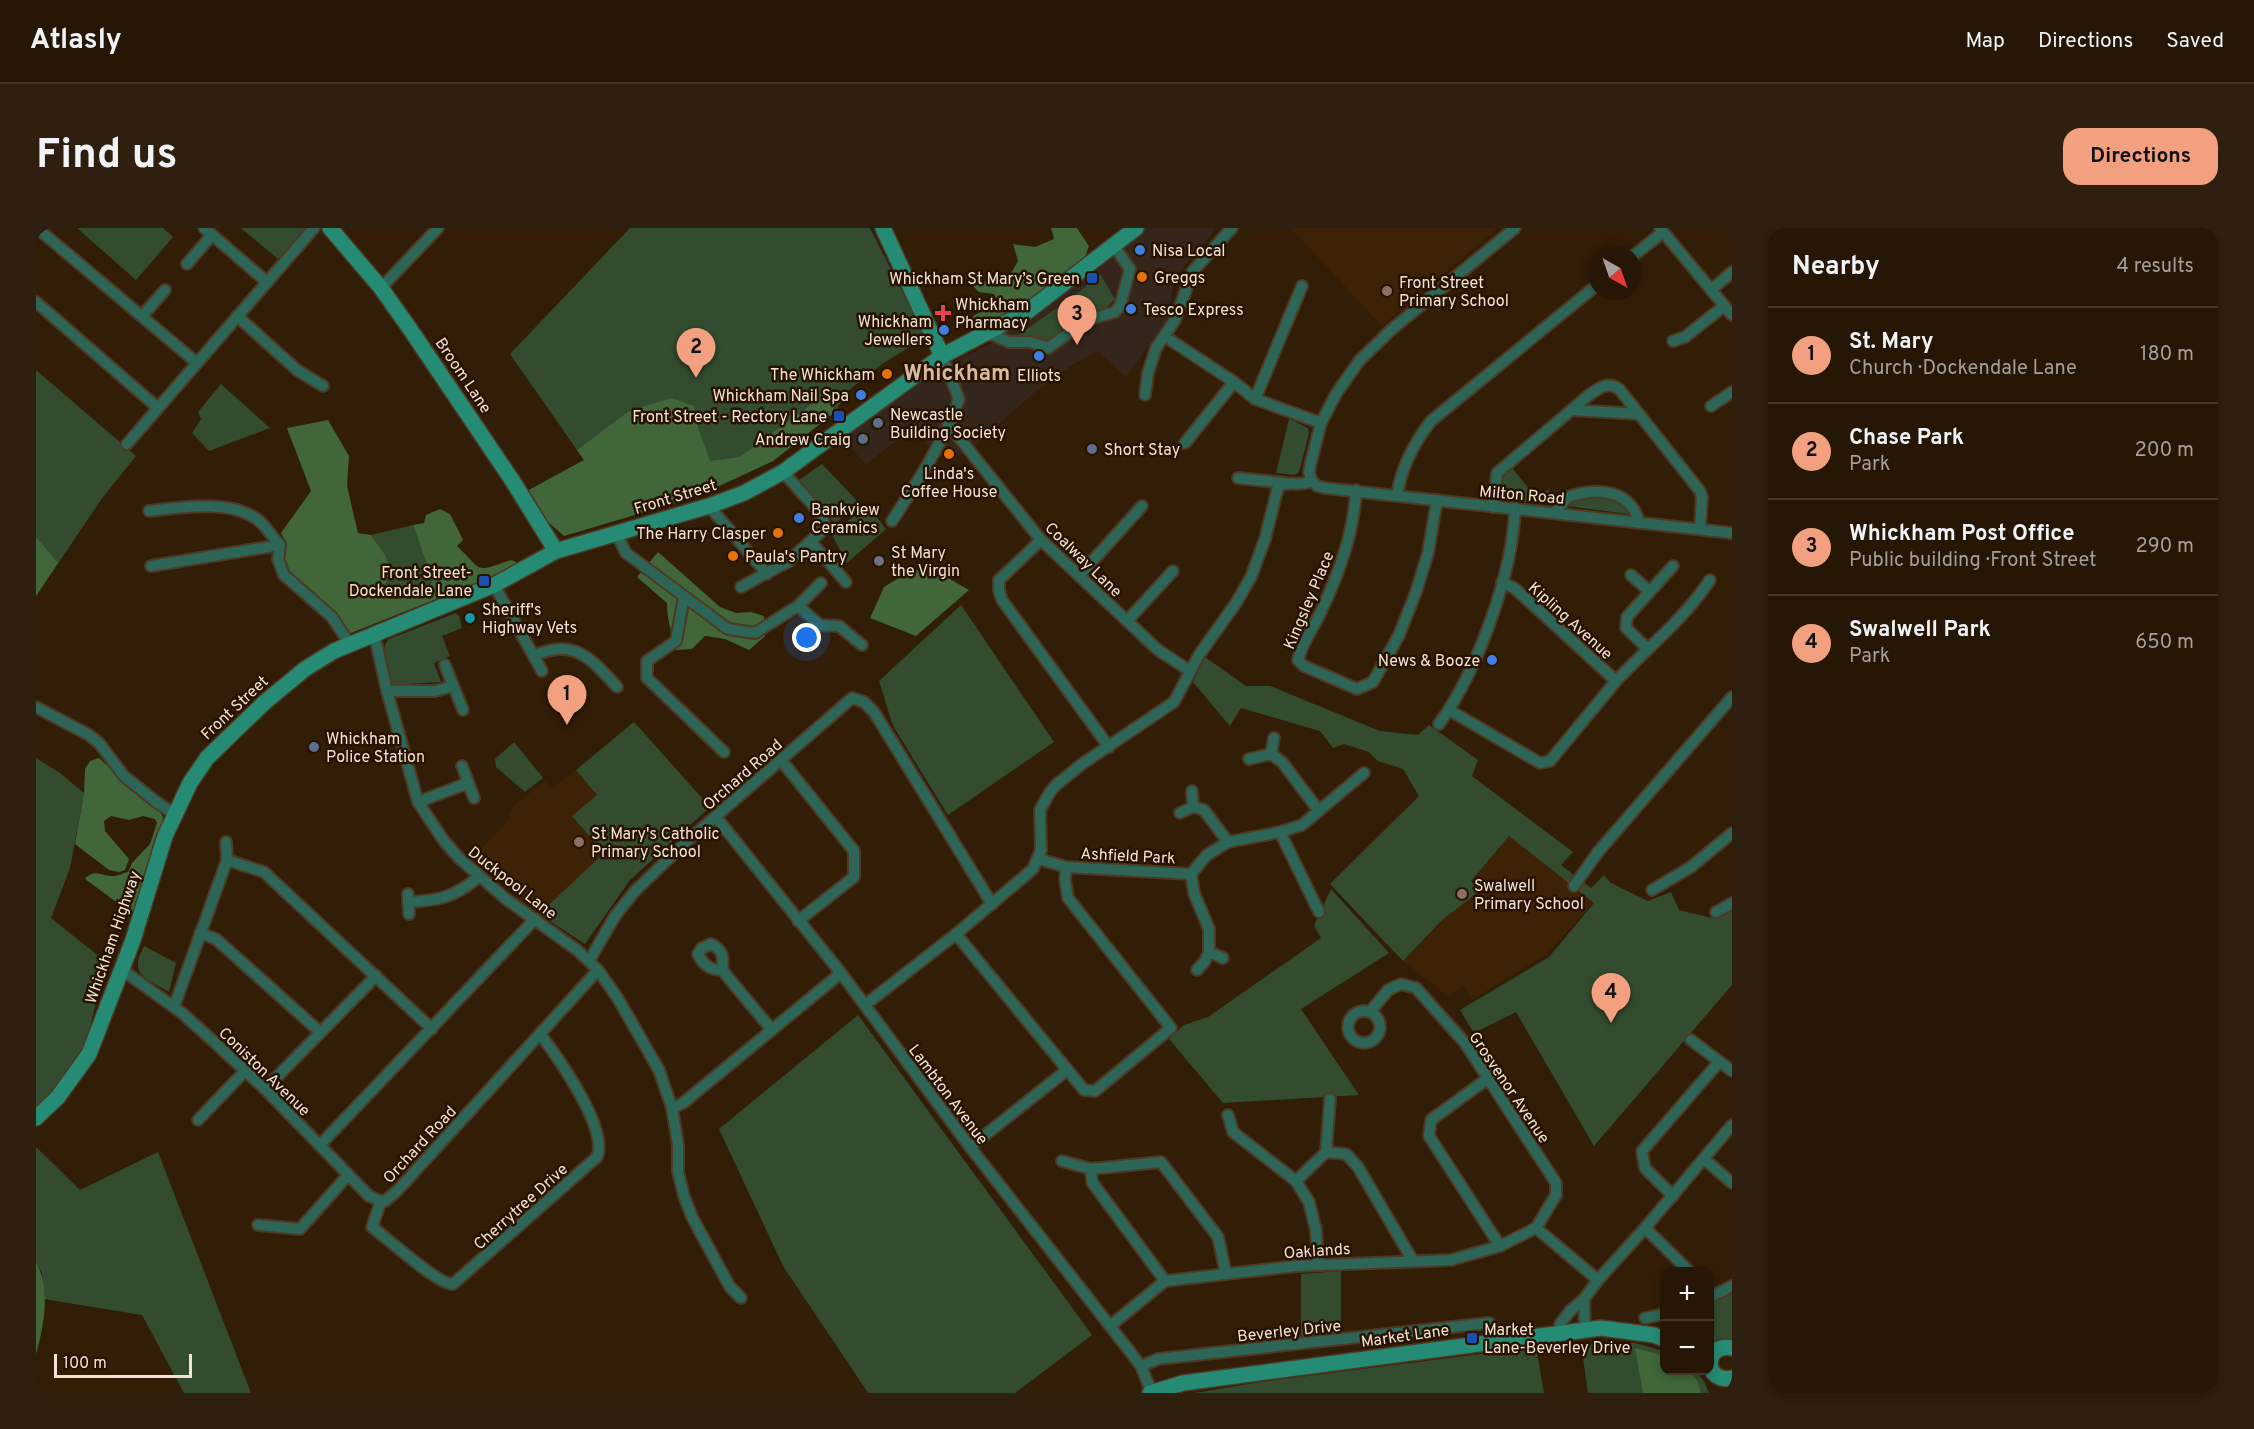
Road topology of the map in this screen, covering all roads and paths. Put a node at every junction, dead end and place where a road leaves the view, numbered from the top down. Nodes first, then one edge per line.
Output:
1 (37, 228) edge
2 (314, 228) edge
3 (330, 228) edge
4 (438, 228) edge
5 (883, 228) edge
6 (1136, 228) edge
7 (1232, 228) edge
8 (1515, 228) edge
9 (1661, 230) edge
10 (208, 231) edge
11 (1114, 246) junction
12 (1642, 248) edge
13 (187, 264) dead end
14 (1732, 272) edge
15 (267, 282) junction
16 (1302, 286) dead end
17 (381, 288) junction
18 (1712, 289) junction
19 (165, 290) dead end
20 (1588, 292) edge
21 (36, 302) edge
22 (1724, 306) junction
23 (1732, 315) edge
24 (142, 316) junction
25 (237, 316) junction
26 (988, 333) junction
27 (1172, 341) dead end
28 (1673, 341) dead end
29 (942, 356) junction
30 (197, 363) junction
31 (1234, 382) junction
32 (323, 386) dead end
33 (1732, 392) edge
34 (1145, 394) dead end
35 (1255, 399) junction
36 (1711, 406) dead end
37 (158, 408) junction
38 (1573, 410) junction
39 (1639, 414) junction
40 (1322, 423) junction
41 (950, 425) junction
42 (1185, 443) dead end
43 (127, 444) dead end
44 (783, 472) junction
45 (1238, 478) dead end
46 (1312, 481) junction
47 (1285, 483) junction
48 (1356, 490) junction
49 (1398, 496) junction
50 (1437, 500) junction
51 (709, 506) junction
52 (1142, 506) dead end
53 (1493, 507) junction
54 (1515, 508) junction
55 (149, 511) dead end
56 (1555, 512) junction
57 (892, 521) dead end
58 (1639, 522) junction
59 (1700, 530) junction
60 (616, 533) junction
61 (1732, 533) edge
62 (1041, 540) junction
63 (811, 542) junction
64 (280, 545) junction
65 (556, 551) junction
66 (151, 566) dead end
67 (1673, 566) dead end
68 (1173, 571) dead end
69 (767, 574) junction
70 (1630, 575) dead end
71 (1079, 576) junction
72 (1710, 580) dead end
73 (846, 582) dead end
74 (1502, 582) junction
75 (820, 583) dead end
76 (494, 585) junction
77 (741, 587) dead end
78 (1649, 591) junction
79 (684, 597) junction
80 (798, 606) junction
81 (1127, 621) junction
82 (374, 633) junction
83 (350, 643) junction
84 (862, 645) dead end
85 (1647, 648) junction
86 (533, 656) junction
87 (445, 665) dead end
88 (1190, 670) junction
89 (542, 671) dead end
90 (1616, 681) junction
91 (453, 686) junction
92 (617, 687) dead end
93 (387, 691) junction
94 (1732, 697) edge
95 (36, 706) edge
96 (462, 710) dead end
97 (1449, 710) junction
98 (1439, 724) dead end
99 (1274, 738) dead end
100 (1109, 747) junction
101 (724, 752) dead end
102 (1271, 754) junction
103 (207, 758) joint
104 (1249, 759) dead end
105 (781, 760) junction
106 (462, 766) dead end
107 (1364, 773) dead end
108 (468, 783) junction
109 (1192, 791) dead end
110 (474, 798) dead end
111 (418, 802) junction
112 (1193, 807) junction
113 (1319, 811) junction
114 (1180, 813) dead end
115 (174, 814) junction
116 (717, 817) junction
117 (1280, 832) junction
118 (1732, 833) edge
119 (226, 842) dead end
120 (1228, 842) junction
121 (1039, 859) junction
122 (227, 860) junction
123 (1066, 867) junction
124 (1191, 874) junction
125 (478, 877) junction
126 (1574, 886) dead end
127 (1652, 890) dead end
128 (408, 903) dead end
129 (1732, 903) edge
130 (992, 904) junction
131 (1319, 912) dead end
132 (1716, 912) dead end
133 (535, 919) junction
134 (798, 921) junction
135 (200, 933) junction
136 (956, 934) junction
137 (1209, 952) junction
138 (1223, 958) dead end
139 (589, 961) junction
140 (121, 969) junction
141 (598, 970) junction
142 (722, 970) dead end
143 (1197, 970) dead end
144 (841, 973) junction
145 (376, 976) junction
146 (865, 1005) junction
147 (174, 1007) junction
148 (1370, 1012) dead end
149 (432, 1029) junction
150 (772, 1030) junction
151 (320, 1032) junction
152 (540, 1034) junction
153 (1691, 1040) dead end
154 (1719, 1062) junction
155 (1067, 1070) junction
156 (245, 1071) junction
157 (1732, 1071) edge
158 (1487, 1079) junction
159 (265, 1089) junction
160 (1330, 1099) dead end
161 (672, 1108) junction
162 (1228, 1115) dead end
163 (36, 1118) edge
164 (198, 1120) dead end
165 (1732, 1125) edge
166 (320, 1145) junction
167 (970, 1147) junction
168 (1326, 1152) junction
169 (1704, 1159) junction
170 (1062, 1161) dead end
171 (1091, 1169) junction
172 (348, 1175) junction
173 (1296, 1181) junction
174 (1732, 1184) edge
175 (1673, 1196) junction
176 (381, 1201) junction
177 (258, 1225) dead end
178 (1536, 1228) junction
179 (1645, 1228) junction
180 (1500, 1246) junction
181 (1413, 1261) junction
182 (1318, 1264) junction
183 (1685, 1267) edge
184 (1226, 1274) junction
185 (1598, 1280) junction
186 (1165, 1281) junction
187 (1732, 1286) edge
188 (1714, 1293) edge
189 (741, 1298) dead end
190 (1584, 1299) junction
191 (1660, 1315) edge
192 (1645, 1318) dead end
193 (1110, 1326) junction
194 (1585, 1330) junction
195 (1559, 1333) junction
196 (1660, 1337) edge
197 (1506, 1340) junction
198 (1732, 1348) edge
199 (1714, 1353) edge
200 (1141, 1366) junction
201 (1714, 1372) edge
202 (1729, 1383) edge
203 (1151, 1393) edge

1 - 24 street
2 - 15 street
3 - 17 main road, Broom Lane
4 - 17 street
5 - 29 main road
6 - 11 main road, Front Street
7 - 34 street
8 - 40 street
9 - 12 street
9 - 18 street
10 - 13 street
10 - 15 street
11 - 26 main road, Front Street
11 - 26 street
14 - 18 street
15 - 25 street
16 - 35 street
17 - 65 main road, Broom Lane
18 - 22 street
19 - 24 street
20 - 49 street
21 - 37 street
22 - 23 street
22 - 28 street
24 - 30 street
25 - 30 street
25 - 32 street
26 - 29 main road, Front Street
27 - 31 street
29 - 41 street
29 - 44 main road, Front Street
30 - 37 street
31 - 35 street
31 - 42 street
33 - 36 street
35 - 40 street
37 - 43 street
38 - 39 street
38 - 39 street
38 - 53 street
39 - 59 street
40 - 46 street
41 - 57 street
41 - 62 street, Coalway Lane
44 - 51 main road, Front Street
44 - 63 street
45 - 47 street
46 - 47 street
46 - 48 street, Milton Road
47 - 88 street
48 - 49 street, Milton Road
48 - 50 street, Kingsley Place
49 - 50 street, Milton Road
50 - 53 street, Milton Road
51 - 60 main road, Front Street
51 - 69 street
52 - 71 street
53 - 54 street, Milton Road
54 - 56 street, Milton Road
54 - 74 street
55 - 64 street
56 - 58 street, Milton Road
56 - 58 street
58 - 59 street, Milton Road
59 - 61 street, Milton Road
60 - 65 main road, Front Street
60 - 79 street
62 - 71 street, Coalway Lane
62 - 100 street
63 - 69 street
63 - 73 street
64 - 66 street
64 - 83 street
65 - 76 main road, Front Street
67 - 78 street
68 - 81 street
69 - 77 street
70 - 78 street
71 - 81 street, Coalway Lane
72 - 85 street
74 - 90 street, Kipling Avenue
74 - 97 street
75 - 80 street
76 - 82 main road, Front Street
76 - 86 street
78 - 85 street
79 - 80 street
79 - 101 street
80 - 84 street
81 - 88 street, Coalway Lane
82 - 83 main road, Front Street
82 - 93 street, Duckpool Lane
83 - 103 main road, Front Street
85 - 90 street
86 - 89 street
86 - 92 street
87 - 91 street
88 - 100 street
90 - 97 street, Kipling Avenue
91 - 93 street
91 - 96 street
93 - 111 street, Duckpool Lane
94 - 126 street
95 - 115 street
97 - 98 street
99 - 102 street
100 - 121 street
102 - 104 street
102 - 113 street
103 - 115 main road, Whickham Highway
105 - 116 street, Orchard Road
105 - 130 street, Orchard Road
105 - 134 street
106 - 108 street
107 - 113 street, Ashfield Park
108 - 110 street
108 - 111 street
109 - 112 street
111 - 125 street, Duckpool Lane
112 - 114 street
112 - 120 street
113 - 117 street, Ashfield Park
115 - 140 main road, Whickham Highway
116 - 134 street, Lambton Avenue
116 - 139 street, Orchard Road
117 - 120 street, Ashfield Park
117 - 131 street
118 - 127 street
119 - 122 street
120 - 124 street, Ashfield Park
121 - 123 street, Ashfield Park
121 - 130 street
122 - 135 street
122 - 145 street
123 - 124 street, Ashfield Park
123 - 155 street
124 - 137 street
125 - 128 street
125 - 133 street, Duckpool Lane
129 - 132 street
130 - 136 street
133 - 139 street, Duckpool Lane
133 - 149 street
134 - 144 street, Lambton Avenue
135 - 147 street
135 - 151 street
136 - 146 street
136 - 155 street
137 - 138 street
137 - 143 street
139 - 141 street, Duckpool Lane
140 - 147 street, Coniston Avenue
140 - 163 main road, Whickham Highway
141 - 152 street, Orchard Road
141 - 161 street, Duckpool Lane
142 - 150 street
144 - 146 street, Lambton Avenue
144 - 150 street
145 - 149 street
145 - 151 street
146 - 167 street, Lambton Avenue
147 - 156 street, Coniston Avenue
148 - 158 street, Grosvenor Avenue
149 - 166 street
150 - 161 street
151 - 159 street
152 - 176 street, Orchard Road
152 - 176 street, Cherrytree Drive
153 - 154 street
154 - 157 street
154 - 175 street
155 - 167 street
156 - 159 street, Coniston Avenue
156 - 164 street
158 - 178 street, Grosvenor Avenue
158 - 180 street
159 - 166 street, Coniston Avenue
160 - 168 street
161 - 189 street, Duckpool Lane
162 - 173 street
165 - 169 street
166 - 172 street, Coniston Avenue
167 - 193 street, Lambton Avenue
168 - 173 street
168 - 181 street
169 - 174 street
169 - 175 street
170 - 171 street
171 - 184 street
171 - 186 street
172 - 176 street, Coniston Avenue
172 - 177 street
173 - 182 street
175 - 179 street
178 - 180 street, Oaklands
178 - 185 street
179 - 183 street
179 - 185 street
180 - 181 street, Oaklands
181 - 182 street, Oaklands
182 - 184 street, Oaklands
184 - 186 street, Oaklands
185 - 190 street
186 - 193 street
187 - 188 street
190 - 194 street
190 - 195 street
191 - 192 street
193 - 200 street, Lambton Avenue
194 - 195 main road, Market Lane
194 - 196 main road, Market Lane
195 - 197 main road, Market Lane
197 - 200 street, Beverley Drive
197 - 203 main road, Market Lane
198 - 199 main road
200 - 203 street, Lambton Avenue
201 - 202 main road

